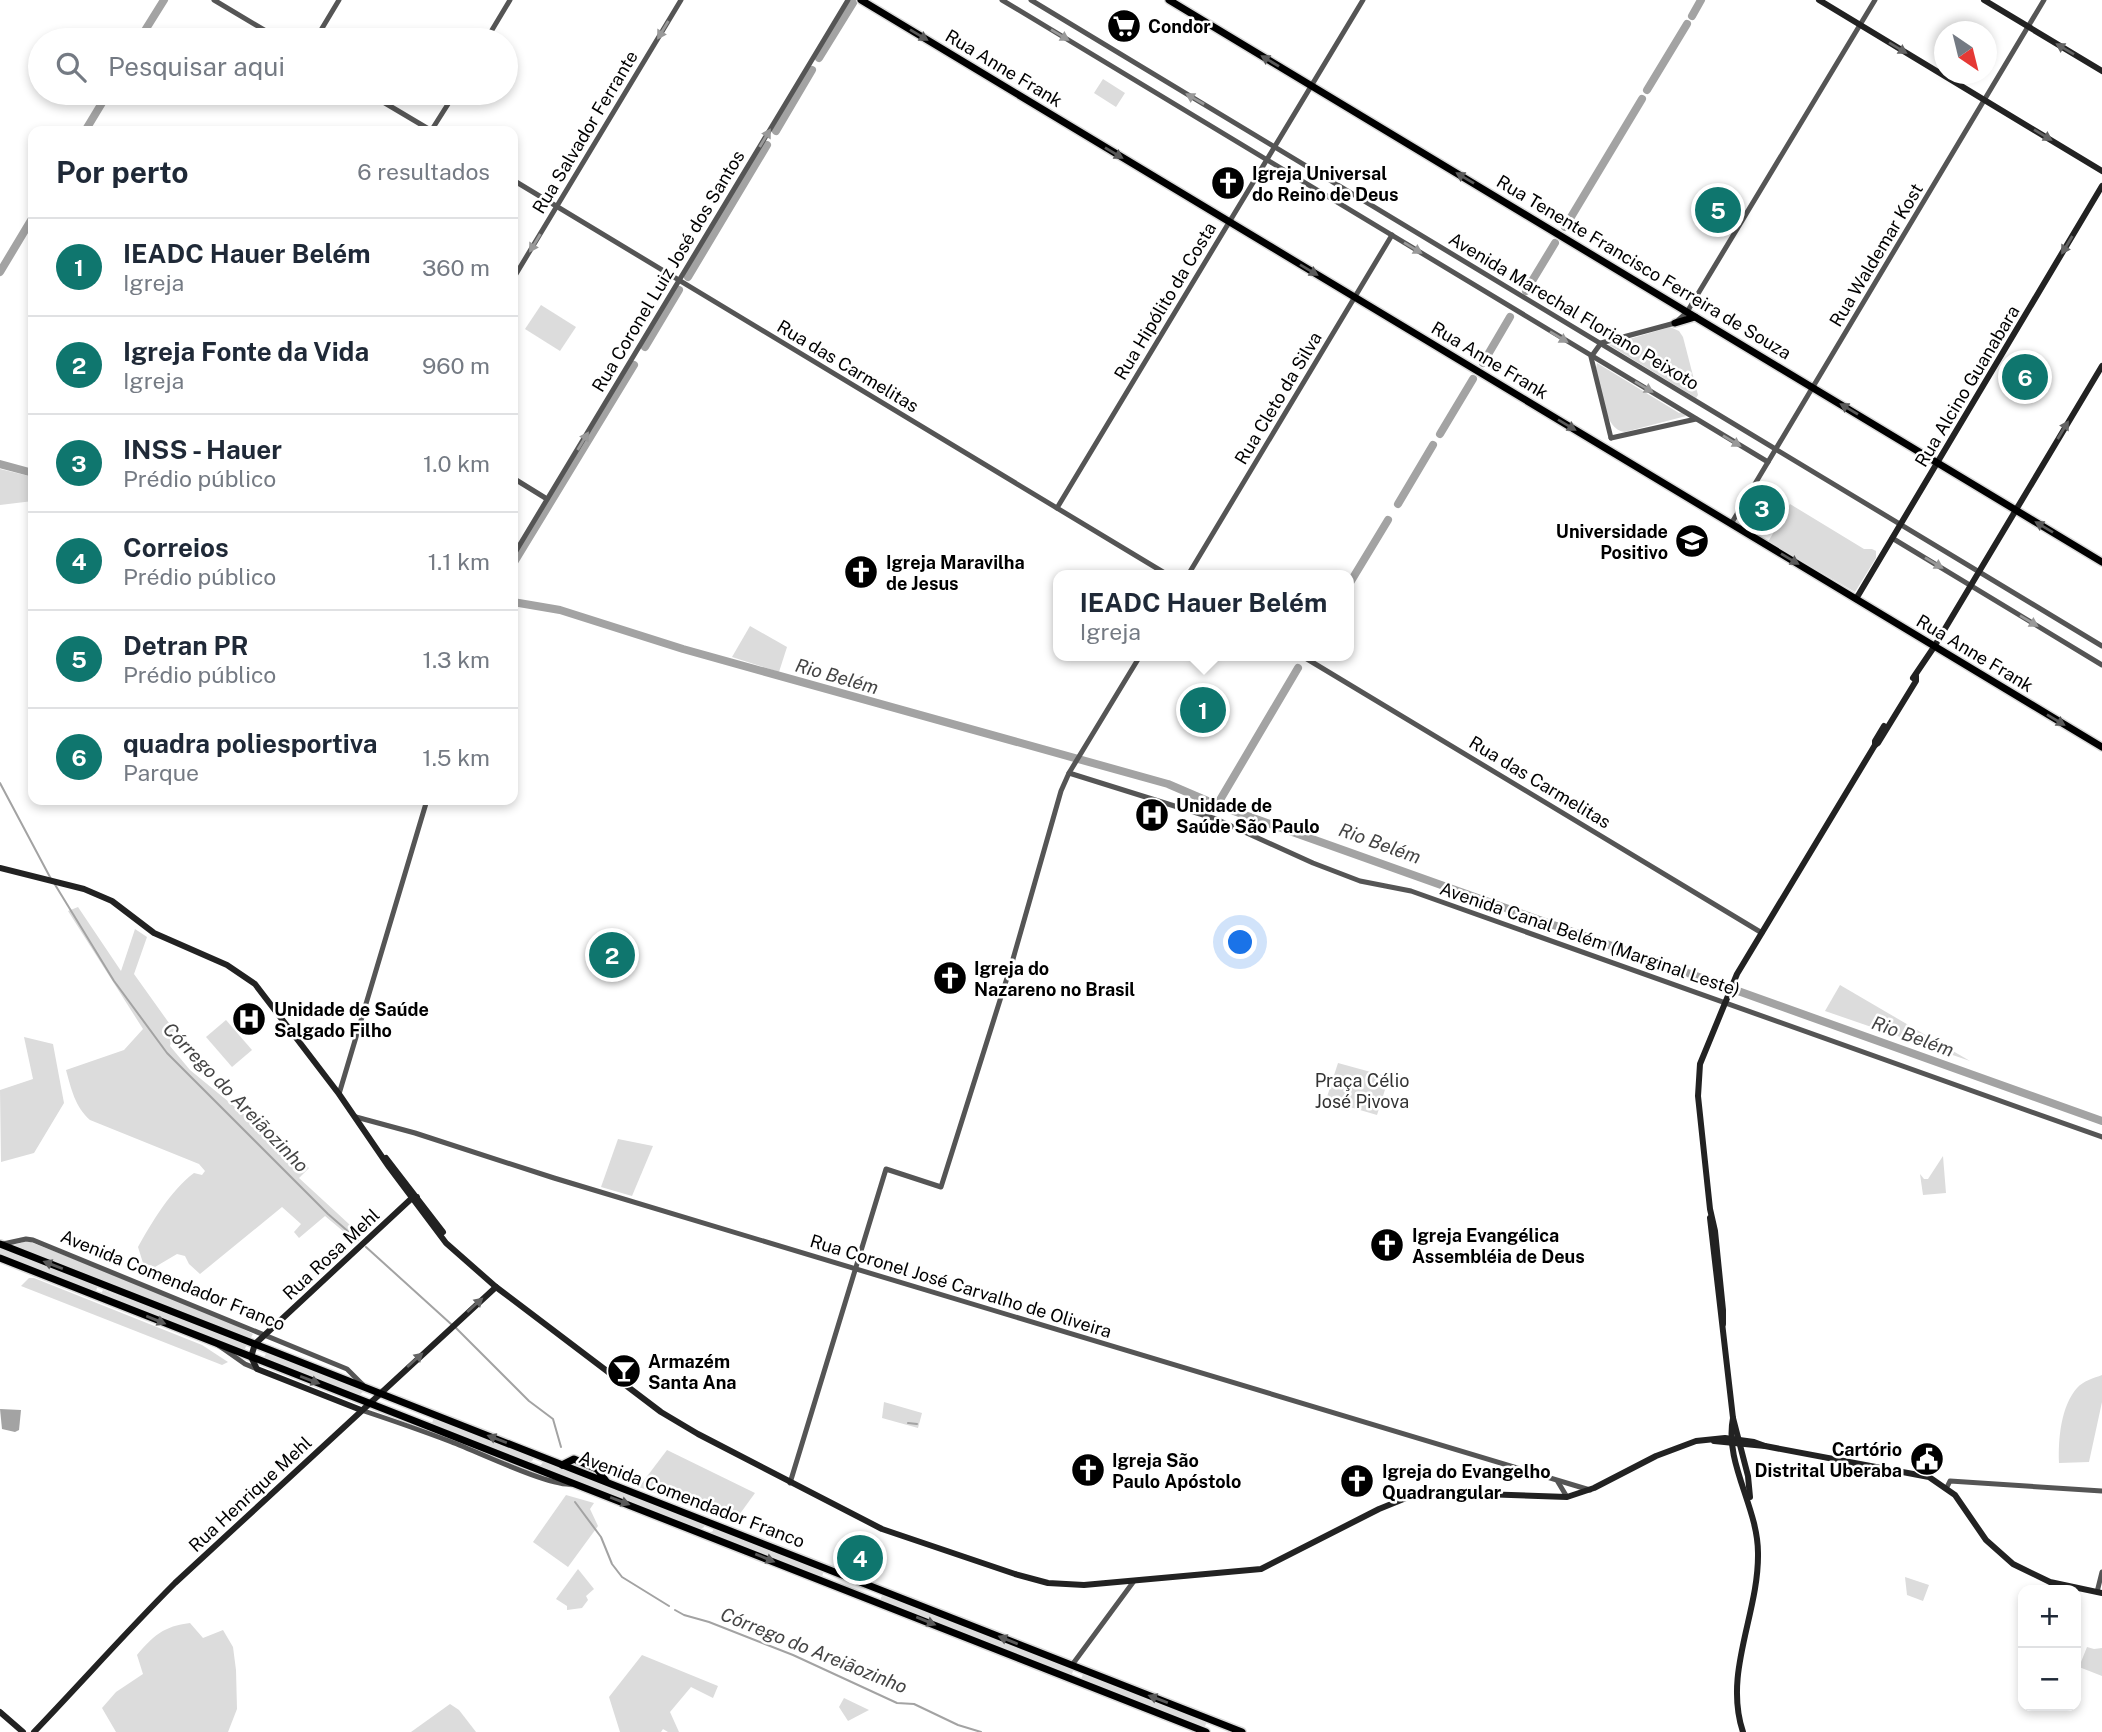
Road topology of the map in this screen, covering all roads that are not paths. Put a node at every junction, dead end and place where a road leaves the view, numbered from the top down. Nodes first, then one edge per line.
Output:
1 (214, 0) edge
2 (339, 0) edge
3 (510, 0) edge
4 (681, 0) edge
5 (848, 0) edge
6 (861, 0) edge
7 (1002, 0) edge
8 (1031, 0) edge
9 (1170, 0) edge
10 (1363, 0) edge
11 (1819, 0) edge
12 (1875, 0) edge
13 (1984, 0) edge
14 (2044, 0) edge
15 (1860, 25) junction
16 (2028, 27) junction
17 (261, 28) edge
18 (322, 28) edge
19 (493, 28) edge
20 (2102, 71) edge
21 (1311, 86) junction
22 (1984, 100) junction
23 (388, 105) edge
24 (447, 105) edge
25 (423, 126) edge
26 (434, 126) edge
27 (1275, 146) junction
28 (1266, 160) junction
29 (2102, 171) edge
30 (518, 183) edge
31 (2102, 186) edge
32 (556, 206) junction
33 (1229, 222) junction
34 (1392, 235) junction
35 (518, 271) edge
36 (679, 281) junction
37 (1355, 298) junction
38 (1687, 312) junction
39 (1695, 317) junction
40 (1675, 323) junction
41 (1601, 343) junction
42 (1591, 357) junction
43 (2102, 366) edge
44 (1813, 387) junction
45 (1696, 419) junction
46 (1611, 438) junction
47 (1605, 448) junction
48 (1776, 449) junction
49 (1768, 463) junction
50 (1937, 463) junction
51 (518, 481) edge
52 (547, 499) junction
53 (1057, 508) junction
54 (2016, 510) junction
55 (1731, 524) junction
56 (1900, 524) junction
57 (1892, 538) junction
58 (518, 548) edge
59 (2102, 562) edge
60 (1160, 570) edge
61 (1191, 570) edge
62 (1979, 572) junction
63 (1971, 586) junction
64 (1856, 599) junction
65 (2102, 646) edge
66 (1934, 647) junction
67 (1137, 661) edge
68 (1310, 661) edge
69 (2102, 665) edge
70 (2102, 747) edge
71 (1070, 772) junction
72 (426, 805) edge
73 (0, 868) edge
74 (1762, 933) junction
75 (1726, 999) junction
76 (339, 1094) junction
77 (356, 1117) junction
78 (2102, 1137) edge
79 (414, 1198) junction
80 (0, 1244) edge
81 (0, 1258) edge
82 (857, 1268) junction
83 (106, 1286) junction
84 (496, 1287) junction
85 (98, 1297) junction
86 (263, 1335) junction
87 (215, 1343) junction
88 (255, 1344) junction
89 (251, 1357) junction
90 (257, 1369) junction
91 (365, 1387) junction
92 (380, 1393) junction
93 (369, 1403) junction
94 (361, 1410) junction
95 (435, 1415) junction
96 (428, 1426) junction
97 (1735, 1441) junction
98 (539, 1455) junction
99 (533, 1468) junction
100 (1558, 1482) junction
101 (574, 1483) junction
102 (790, 1483) junction
103 (1947, 1488) junction
104 (1590, 1490) junction
105 (2102, 1491) edge
106 (1567, 1497) junction
107 (707, 1521) junction
108 (701, 1532) junction
109 (2102, 1572) edge
110 (1135, 1581) junction
111 (1123, 1583) junction
112 (869, 1585) junction
113 (887, 1592) junction
114 (2099, 1592) edge
115 (863, 1596) junction
116 (1119, 1600) junction
117 (880, 1603) junction
118 (1072, 1665) junction
119 (0, 1712) edge
120 (1222, 1724) junction
121 (23, 1732) edge
122 (34, 1732) edge
123 (1206, 1732) edge
124 (1213, 1732) edge
125 (1242, 1732) edge
126 (1743, 1732) edge

1 - 17 street
2 - 18 street
3 - 19 street
4 -> 32 street, Rua Salvador Ferrante
36 -> 5 street, Rua Coronel Luiz José dos Santos
6 -> 33 main road, Rua Anne Frank
7 -> 28 street, Avenida Marechal Floriano Peixoto
27 -> 8 street, Avenida Marechal Floriano Peixoto
21 -> 9 main road, Rua Tenente Francisco Ferreira de Souza
10 - 21 street, Rua Hipólito da Costa
11 - 15 main road
12 - 15 street
13 - 16 main road
14 - 16 street, Rua Waldemar Kost
15 -> 22 main road
15 - 38 street
20 -> 16 main road
16 - 22 street, Rua Waldemar Kost
21 - 27 street, Rua Hipólito da Costa
38 -> 21 main road, Rua Tenente Francisco Ferreira de Souza
22 -> 29 main road
22 - 44 street, Rua Waldemar Kost
23 - 25 street
24 - 26 street
27 - 28 street, Rua Hipólito da Costa
27 - 41 street, Avenida Marechal Floriano Peixoto
28 - 33 street, Rua Hipólito da Costa
28 - 34 street, Avenida Marechal Floriano Peixoto
30 - 32 street, Rua das Carmelitas
31 -> 50 main road, Rua Alcino Guanabara
32 -> 35 street, Rua Salvador Ferrante
32 - 36 street, Rua das Carmelitas
33 -> 37 main road, Rua Anne Frank
33 - 53 street, Rua Hipólito da Costa
34 - 37 street, Rua Cleto da Silva
34 -> 42 street, Avenida Marechal Floriano Peixoto
52 -> 36 street, Rua Coronel Luiz José dos Santos
36 - 53 street, Rua das Carmelitas
37 -> 47 main road, Rua Anne Frank
37 - 61 street, Rua Cleto da Silva
38 - 39 main road, Rua Tenente Francisco Ferreira de Souza
38 - 40 street
39 - 40 main road
39 - 44 main road, Rua Tenente Francisco Ferreira de Souza
40 - 41 street
41 - 42 street
41 - 48 street, Avenida Marechal Floriano Peixoto
42 -> 45 street, Avenida Marechal Floriano Peixoto
42 - 46 street
54 -> 43 main road
44 - 48 street, Rua Waldemar Kost
50 -> 44 main road, Rua Tenente Francisco Ferreira de Souza
45 - 46 street
45 -> 49 street, Avenida Marechal Floriano Peixoto
46 - 47 street
47 - 55 main road, Rua Anne Frank
48 - 49 street, Rua Waldemar Kost
48 - 56 street, Avenida Marechal Floriano Peixoto
49 - 55 street, Rua Waldemar Kost
50 - 54 main road, Rua Tenente Francisco Ferreira de Souza
50 - 56 main road, Rua Alcino Guanabara
51 - 52 street
52 - 58 street, Rua Coronel Luiz José dos Santos
53 - 60 street, Rua das Carmelitas
59 -> 54 main road, Rua Tenente Francisco Ferreira de Souza
54 - 62 main road
55 -> 64 main road, Rua Anne Frank
56 - 57 main road, Rua Alcino Guanabara
56 - 62 street, Avenida Marechal Floriano Peixoto
57 -> 63 street
57 - 64 main road, Rua Alcino Guanabara
62 - 63 main road
62 - 65 street, Avenida Marechal Floriano Peixoto
63 - 66 main road
63 -> 69 street
64 - 66 main road, Rua Anne Frank
66 -> 70 main road, Rua Anne Frank
66 - 74 main road
67 - 71 street
68 - 74 street, Rua das Carmelitas
71 - 75 street, Avenida Canal Belém (Marginal Leste)
71 - 82 street
72 - 76 street
73 - 76 main road
74 - 75 main road
75 - 78 street, Avenida Canal Belém (Marginal Leste)
75 - 97 main road
76 - 77 main road
77 - 79 main road
77 - 82 street, Rua Coronel José Carvalho de Oliveira
79 - 84 main road
79 - 86 main road, Rua Rosa Mehl
83 -> 80 main road, Avenida Comendador Franco
80 - 86 street, Avenida Comendador Franco
81 - 85 main road, Avenida Comendador Franco
82 - 100 street, Rua Coronel José Carvalho de Oliveira
82 - 102 street
83 - 85 main road
83 - 88 main road, Avenida Comendador Franco
92 -> 84 main road, Rua Henrique Mehl
84 - 102 main road
85 -> 87 main road, Avenida Comendador Franco
86 - 88 main road, Rua Rosa Mehl
86 - 91 street, Avenida Comendador Franco
87 - 89 main road, Avenida Comendador Franco
87 - 90 street, Avenida Comendador Franco
88 - 89 main road, Rua Rosa Mehl
88 - 91 main road, Avenida Comendador Franco
89 - 90 main road
89 -> 93 main road, Avenida Comendador Franco
90 - 94 main road, Avenida Comendador Franco
91 - 92 main road, Avenida Comendador Franco
92 - 93 main road, Rua Henrique Mehl
92 - 95 main road, Avenida Comendador Franco
93 - 94 main road, Rua Henrique Mehl
93 - 96 main road, Avenida Comendador Franco
94 - 101 street, Avenida Comendador Franco
94 - 122 main road, Rua Henrique Mehl
95 - 96 main road
98 -> 95 main road, Avenida Comendador Franco
96 - 99 main road, Avenida Comendador Franco
97 - 103 main road
97 - 104 main road
97 - 126 main road
98 - 99 main road
98 - 107 main road, Avenida Comendador Franco
99 - 101 main road, Avenida Comendador Franco
100 - 104 street, Rua Coronel José Carvalho de Oliveira
100 - 106 street
101 -> 108 main road, Avenida Comendador Franco
102 - 111 main road
103 - 105 street
103 - 114 main road
104 - 106 main road
106 - 110 main road
107 - 108 main road
107 - 112 main road, Avenida Comendador Franco
108 -> 115 main road, Avenida Comendador Franco
109 - 114 street
110 - 111 main road
110 - 116 street
111 - 116 street
112 - 113 main road, Avenida Comendador Franco
112 - 115 main road
113 - 117 main road
118 -> 113 main road, Avenida Comendador Franco
115 - 117 main road, Avenida Comendador Franco
116 - 118 street
117 -> 123 main road, Avenida Comendador Franco
120 -> 118 main road, Avenida Comendador Franco
119 - 121 main road
120 - 124 main road
120 - 125 main road, Avenida Comendador Franco

